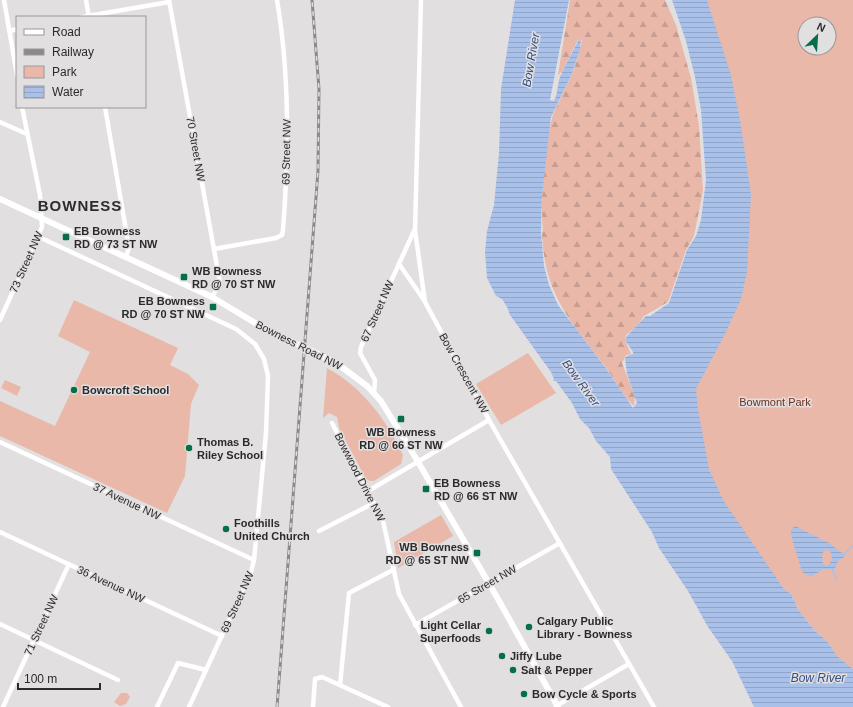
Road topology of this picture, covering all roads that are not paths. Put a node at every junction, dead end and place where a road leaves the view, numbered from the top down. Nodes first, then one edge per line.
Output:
1 (4, 0) edge
2 (86, 0) edge
3 (277, 0) edge
4 (421, 0) edge
5 (169, 1) edge
6 (89, 16) edge
7 (16, 29) edge
8 (10, 31) junction
9 (16, 69) edge
10 (22, 108) edge
11 (105, 108) edge
12 (0, 122) edge
13 (27, 134) junction
14 (0, 199) edge
15 (42, 218) junction
16 (415, 230) junction
17 (39, 238) junction
18 (214, 249) junction
19 (126, 256) junction
20 (399, 264) junction
21 (212, 297) junction
22 (425, 302) junction
23 (2, 308) edge
24 (0, 320) edge
25 (258, 349) joint
26 (374, 393) junction
27 (489, 420) junction
28 (332, 423) dead end
29 (0, 442) edge
30 (417, 462) junction
31 (368, 491) junction
32 (374, 503) junction
33 (319, 531) dead end
34 (0, 532) edge
35 (560, 543) junction
36 (254, 560) junction
37 (69, 564) junction
38 (393, 570) junction
39 (489, 583) junction
40 (0, 624) edge
41 (415, 625) junction
42 (222, 636) junction
43 (34, 640) junction
44 (629, 664) junction
45 (206, 670) junction
46 (118, 680) dead end
47 (340, 685) junction
48 (3, 707) edge
49 (158, 707) edge
50 (189, 707) edge
51 (313, 707) edge
52 (388, 707) edge
53 (461, 707) edge
54 (557, 707) edge
55 (654, 707) edge

1 - 8 street
2 - 6 street
3 - 18 street, 69 Street NW
4 - 16 street, Bow Crescent NW
5 - 6 street
5 - 18 street, 70 Street NW
7 - 8 street
8 - 9 street
10 - 13 street, 73 Street NW
11 - 19 street
12 - 13 street
13 - 15 street, 73 Street NW
14 - 15 street, Bowness Road NW
15 - 17 street, 73 Street NW
15 - 19 street, Bowness Road NW
16 - 20 street, 67 Street NW
16 - 22 street, Bow Crescent NW
17 - 23 street, 73 Street NW
17 - 25 street, Bowness Road NW
18 - 21 street, 70 Street NW
19 - 21 street, Bowness Road NW
20 - 22 street
20 - 26 street, 67 Street NW
21 - 26 street, Bowness Road NW
22 - 27 street, Bow Crescent NW
23 - 24 street, 73 Street NW
25 - 36 street, 69 Street NW
26 - 30 street, Bowness Road NW
27 - 30 street
27 - 35 street, Bow Crescent NW
28 - 31 street, Bowwood Drive NW
29 - 36 street, 37 Avenue NW
30 - 31 street
30 - 39 street, Bowness Road NW
31 - 32 street, Bowwood Drive NW
32 - 33 street
32 - 38 street, Bowwood Drive NW
34 - 37 street, 36 Avenue NW
35 - 39 street, 65 Street NW
35 - 44 street, Bow Crescent NW
36 - 42 street, 69 Street NW
37 - 42 street, 36 Avenue NW
37 - 43 street, 71 Street NW
38 - 41 street, Bowwood Drive NW
38 - 47 street
39 - 41 street, 65 Street NW
39 - 54 street, Bowness Road NW
40 - 43 street
41 - 53 street, Bowwood Drive NW
42 - 45 street, 69 Street NW
43 - 46 street
43 - 48 street, 71 Street NW
44 - 54 street
44 - 55 street, Bow Crescent NW
45 - 49 street
45 - 50 street, 69 Street NW
47 - 51 street
47 - 52 street

